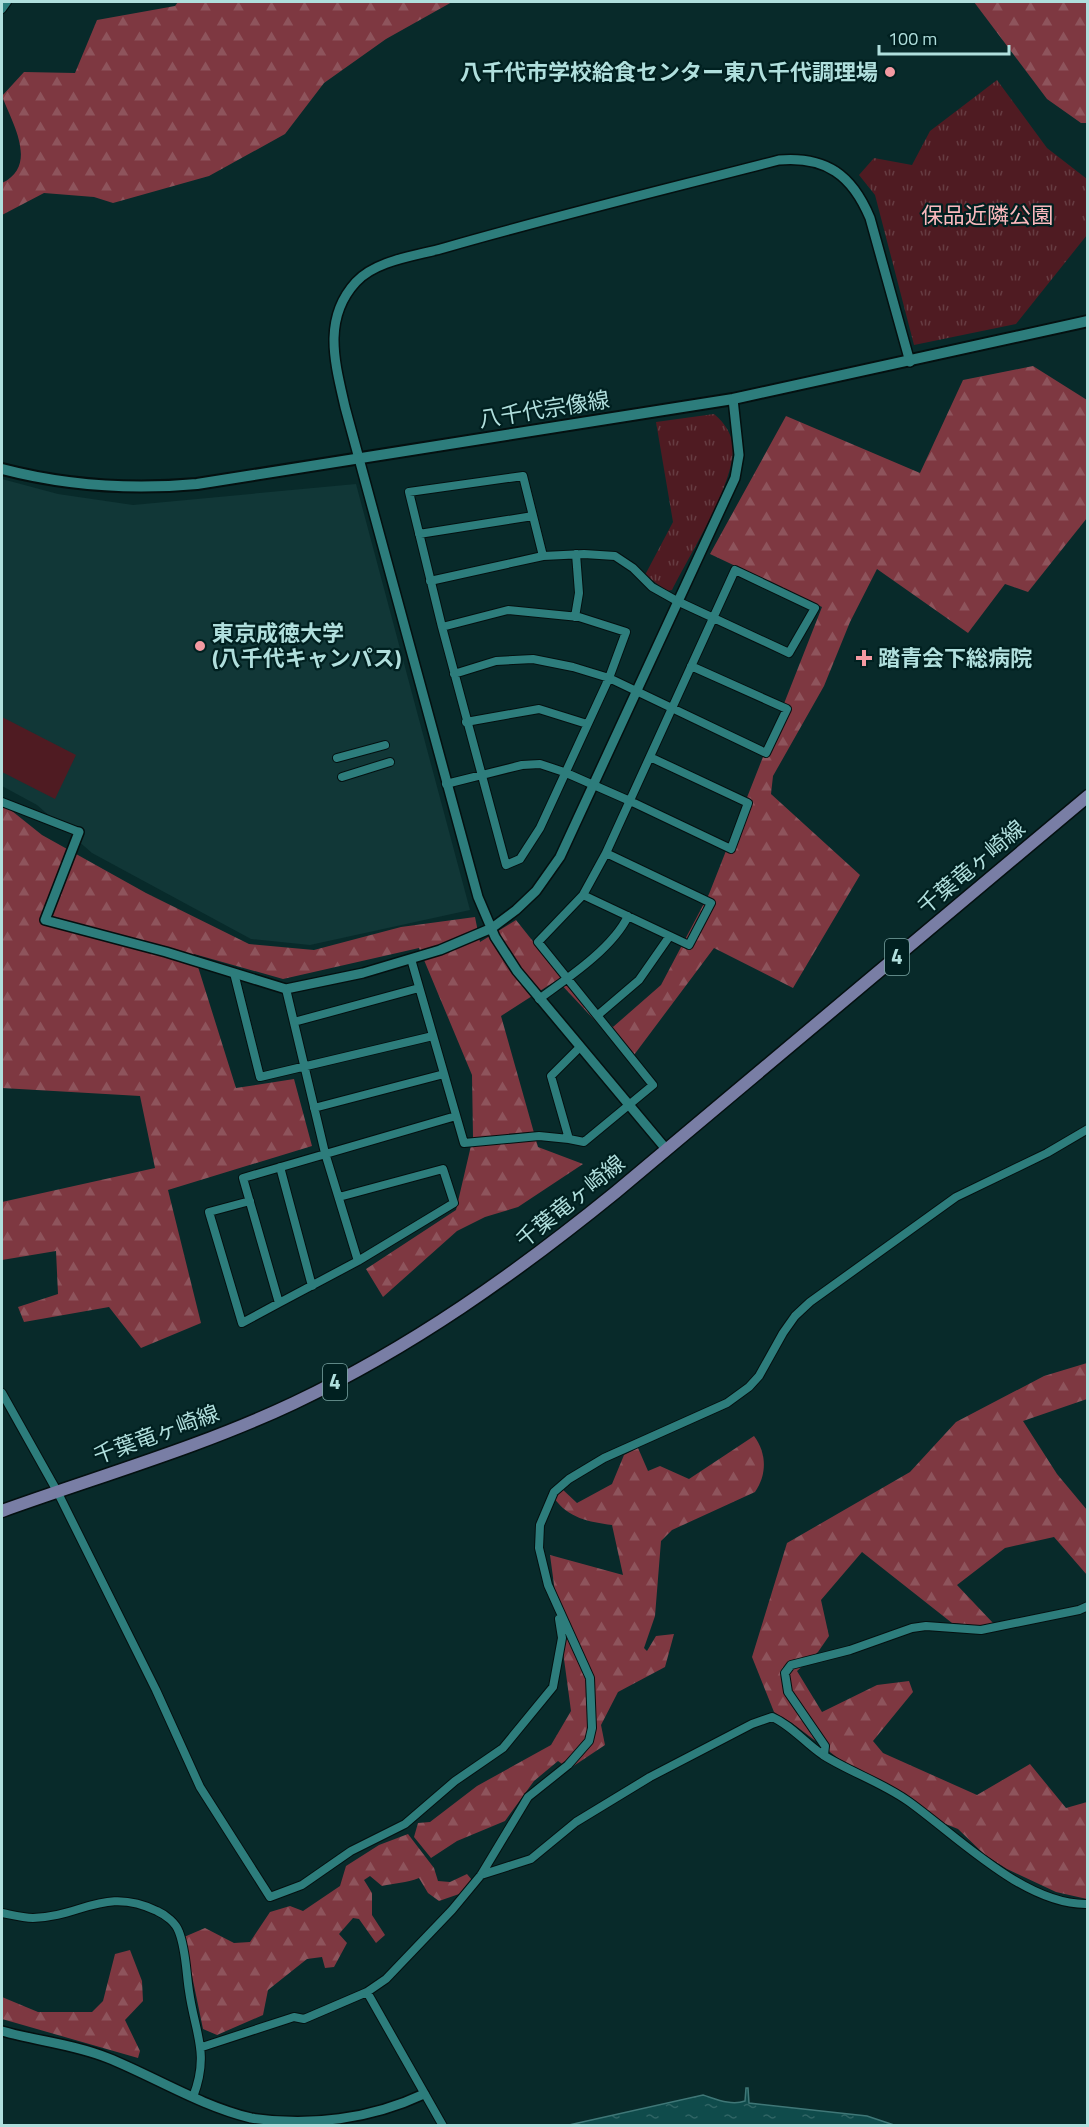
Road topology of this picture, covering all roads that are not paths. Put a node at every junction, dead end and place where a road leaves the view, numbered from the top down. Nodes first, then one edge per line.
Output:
1 (7, 2) edge
2 (2, 9) edge
3 (1088, 321) edge
4 (910, 362) junction
5 (733, 399) junction
6 (360, 458) junction
7 (2, 469) edge
8 (533, 516) junction
9 (419, 534) junction
10 (576, 554) junction
11 (543, 556) junction
12 (430, 581) junction
13 (677, 601) junction
14 (713, 616) junction
15 (575, 617) junction
16 (442, 627) junction
17 (691, 666) junction
18 (454, 674) junction
19 (609, 678) junction
20 (637, 693) junction
21 (671, 710) junction
22 (466, 723) junction
23 (587, 724) junction
24 (385, 745) dead end
25 (650, 757) junction
26 (337, 758) dead end
27 (390, 762) dead end
28 (564, 772) junction
29 (480, 776) junction
30 (342, 777) dead end
31 (446, 784) junction
32 (593, 784) junction
33 (1088, 795) edge
34 (630, 801) junction
35 (2, 802) edge
36 (79, 832) joint
37 (606, 853) junction
38 (583, 895) junction
39 (628, 916) junction
40 (492, 928) junction
41 (669, 937) junction
42 (411, 959) junction
43 (234, 973) junction
44 (568, 978) junction
45 (419, 988) junction
46 (286, 989) junction
47 (539, 999) junction
48 (598, 1015) junction
49 (294, 1022) junction
50 (433, 1035) junction
51 (579, 1048) junction
52 (304, 1065) junction
53 (444, 1074) junction
54 (627, 1105) junction
55 (315, 1108) junction
56 (456, 1116) junction
57 (1088, 1129) edge
58 (569, 1139) junction
59 (666, 1149) junction
60 (325, 1153) junction
61 (280, 1167) junction
62 (339, 1197) junction
63 (250, 1201) junction
64 (358, 1261) junction
65 (312, 1286) junction
66 (279, 1304) junction
67 (2, 1393) edge
68 (57, 1491) junction
69 (2, 1511) edge
70 (1088, 1606) edge
71 (558, 1608) junction
72 (824, 1755) junction
73 (481, 1875) junction
74 (1088, 1904) edge
75 (2, 1913) edge
76 (367, 1992) junction
77 (2, 2031) edge
78 (202, 2047) junction
79 (424, 2094) junction
80 (193, 2097) junction
81 (443, 2126) edge

1 - 2 street
3 - 4 main road, 八千代宗像線
4 - 5 main road, 八千代宗像線
4 - 6 street
5 - 6 main road, 八千代宗像線
5 - 13 street
6 - 7 main road, 八千代宗像線
6 - 31 street
8 - 9 street
8 - 9 street
8 - 11 street
9 - 12 street
10 - 11 street
10 - 13 street
10 - 15 street
11 - 12 street
12 - 16 street
13 - 14 street
13 - 20 street
14 - 14 street
14 - 17 street
15 - 16 street
15 - 19 street
16 - 18 street
17 - 21 street
17 - 21 street
18 - 19 street
18 - 22 street
19 - 20 street
19 - 23 street
20 - 21 street
20 - 32 street
21 - 25 street
22 - 23 street
22 - 29 street
23 - 28 street
24 - 26 street
25 - 34 street
25 - 34 street
27 - 30 street
28 - 29 street
28 - 29 street
28 - 32 street
29 - 31 street
31 - 40 street
32 - 34 street
32 - 40 street
33 - 59 main road, 千葉竜ヶ崎線 / 4
34 - 37 street
35 - 36 street
36 - 43 street
37 - 38 street
37 - 41 street
38 - 39 street
38 - 44 street
39 - 41 street
39 - 44 street
40 - 42 street
40 - 47 street
41 - 48 street
42 - 45 street
42 - 46 street
43 - 46 street
43 - 52 street
44 - 47 street
44 - 48 street
45 - 49 street
45 - 50 street
46 - 49 street
47 - 51 street
48 - 54 street
49 - 52 street
50 - 52 street
50 - 53 street
51 - 54 street
51 - 58 street
52 - 55 street
53 - 55 street
53 - 56 street
54 - 58 street
54 - 59 street
55 - 60 street
56 - 58 street
56 - 60 street
57 - 71 street
59 - 68 main road, 千葉竜ヶ崎線 / 4
60 - 61 street
60 - 62 street
61 - 63 street
61 - 65 street
62 - 64 street
62 - 64 street
63 - 66 street
63 - 66 street
64 - 65 street
65 - 66 street
67 - 68 street
68 - 69 main road, 千葉竜ヶ崎線 / 4
68 - 71 street
70 - 72 street
71 - 73 street
72 - 73 street
72 - 74 street
73 - 76 street
75 - 78 street
76 - 78 street
76 - 79 street
77 - 80 street
78 - 80 street
79 - 80 street
79 - 81 street

